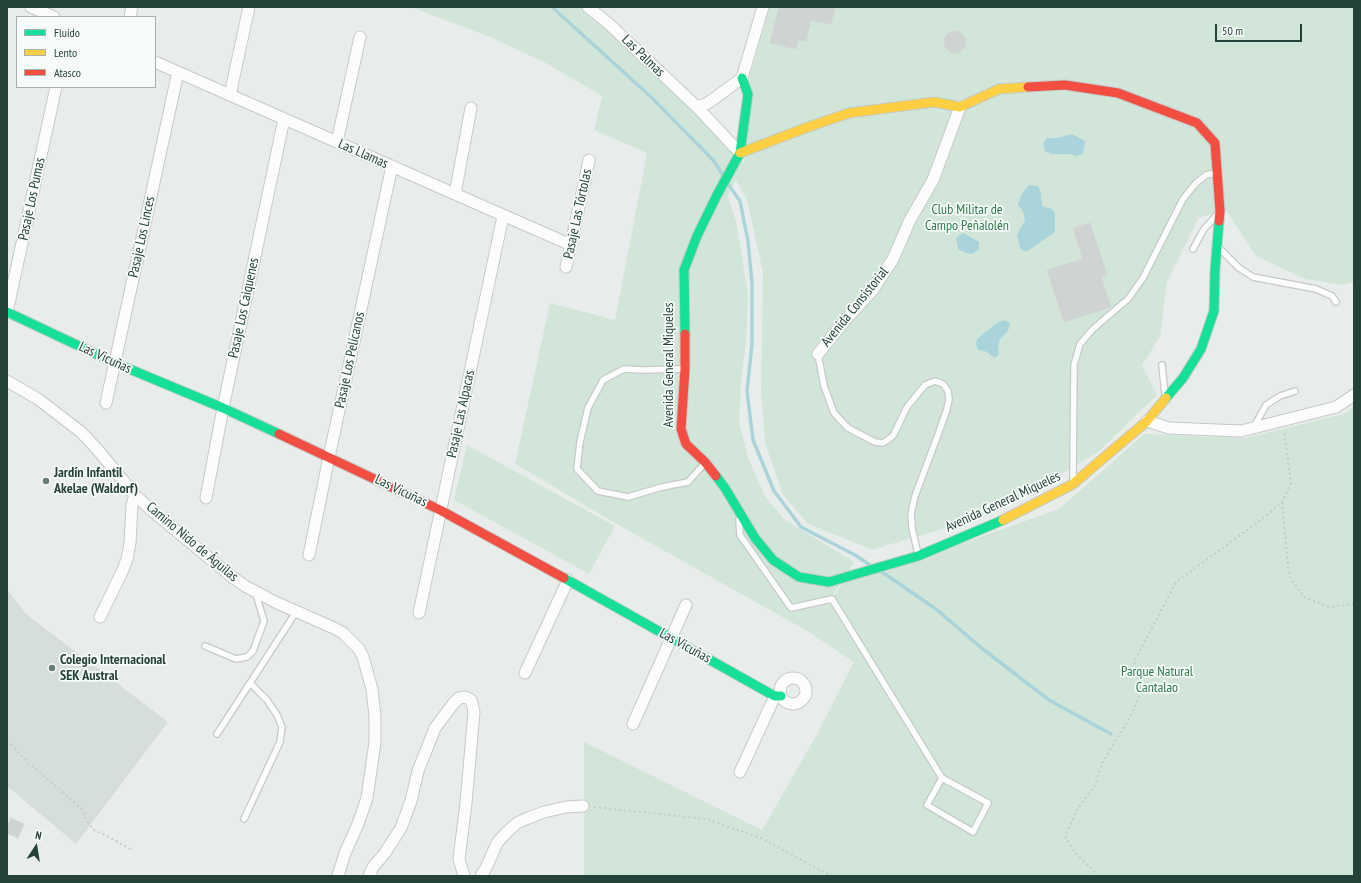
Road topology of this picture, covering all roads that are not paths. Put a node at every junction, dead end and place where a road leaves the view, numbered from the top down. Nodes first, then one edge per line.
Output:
1 (31, 7) edge
2 (249, 7) edge
3 (588, 7) edge
4 (763, 7) edge
5 (52, 16) edge
6 (360, 37) dead end
7 (156, 62) edge
8 (178, 72) junction
9 (742, 78) junction
10 (56, 88) edge
11 (230, 95) junction
12 (697, 107) junction
13 (960, 107) junction
14 (471, 108) dead end
15 (284, 118) junction
16 (337, 142) junction
17 (740, 153) junction
18 (589, 160) dead end
19 (392, 166) junction
20 (1217, 172) junction
21 (454, 194) junction
22 (1220, 211) junction
23 (503, 216) junction
24 (571, 245) junction
25 (1217, 247) junction
26 (1193, 249) dead end
27 (566, 268) dead end
28 (1336, 302) dead end
29 (7, 312) edge
30 (818, 354) joint
31 (115, 363) junction
32 (1162, 365) dead end
33 (685, 369) junction
34 (7, 381) edge
35 (1295, 391) dead end
36 (1354, 395) edge
37 (1166, 400) junction
38 (106, 403) dead end
39 (223, 408) junction
40 (1147, 421) junction
41 (1254, 427) junction
42 (329, 456) junction
43 (705, 462) junction
44 (1073, 484) junction
45 (135, 494) junction
46 (206, 498) dead end
47 (440, 510) junction
48 (738, 510) junction
49 (309, 555) dead end
50 (918, 556) junction
51 (568, 580) junction
52 (255, 592) junction
53 (686, 605) dead end
54 (296, 612) junction
55 (420, 613) dead end
56 (100, 617) dead end
57 (671, 638) junction
58 (205, 646) dead end
59 (525, 673) dead end
60 (250, 683) junction
61 (778, 696) joint
62 (633, 724) dead end
63 (217, 734) dead end
64 (740, 772) dead end
65 (942, 778) junction
66 (583, 806) road end
67 (244, 819) dead end
68 (338, 876) edge
69 (369, 876) edge
70 (464, 876) edge
71 (480, 876) edge

1 - 5 street
2 - 11 street
3 - 12 street, Las Palmas
4 - 9 street
6 - 16 street
7 - 8 street, Las Llamas
8 - 11 street, Las Llamas
8 - 31 street, Pasaje Los Linces
9 - 12 street
9 - 17 street
10 - 29 street, Pasaje Los Pumas
11 - 15 street, Las Llamas
12 - 17 street, Las Palmas
13 - 17 street
13 - 20 street, Avenida General Miqueles
13 - 30 street, Avenida Consistorial
14 - 21 street
15 - 16 street, Las Llamas
15 - 39 street, Pasaje Los Caiquenes
16 - 19 street, Las Llamas
17 - 33 street, Avenida General Miqueles
18 - 24 street, Pasaje Las Tórtolas
19 - 21 street, Las Llamas
19 - 42 street, Pasaje Los Pelícanos
20 - 22 street, Avenida General Miqueles
20 - 44 lane
21 - 23 street, Las Llamas
22 - 25 street, Avenida General Miqueles
22 - 26 lane
23 - 24 street, Las Llamas
23 - 47 street, Pasaje Las Alpacas
24 - 27 street, Pasaje Las Tórtolas
25 - 28 lane
25 - 37 street, Avenida General Miqueles
29 - 31 street, Las Vicuñas
30 - 50 lane
31 - 38 street, Pasaje Los Linces
31 - 39 street, Las Vicuñas
32 - 37 lane
33 - 43 street, Avenida General Miqueles
33 - 43 lane
34 - 45 street, Camino Nido de Águilas
35 - 41 lane
36 - 41 street
37 - 40 street, Avenida General Miqueles
39 - 42 street, Las Vicuñas
39 - 46 street, Pasaje Los Caiquenes
40 - 41 street
40 - 44 street, Avenida General Miqueles
42 - 47 street, Las Vicuñas
42 - 49 street, Pasaje Los Pelícanos
43 - 48 street, Avenida General Miqueles
44 - 50 street, Avenida General Miqueles
45 - 52 street, Camino Nido de Águilas
45 - 56 street
47 - 51 street, Las Vicuñas
47 - 55 street, Pasaje Las Alpacas
48 - 50 street, Avenida General Miqueles
48 - 65 lane
51 - 57 street, Las Vicuñas
51 - 59 street
52 - 54 street, Camino Nido de Águilas
52 - 58 lane
53 - 57 street
54 - 60 lane
54 - 68 street, Camino Nido de Águilas
57 - 61 street, Las Vicuñas
57 - 62 street
60 - 63 lane
60 - 67 lane
61 - 64 street
65 - 65 lane
66 - 71 street
69 - 70 street

